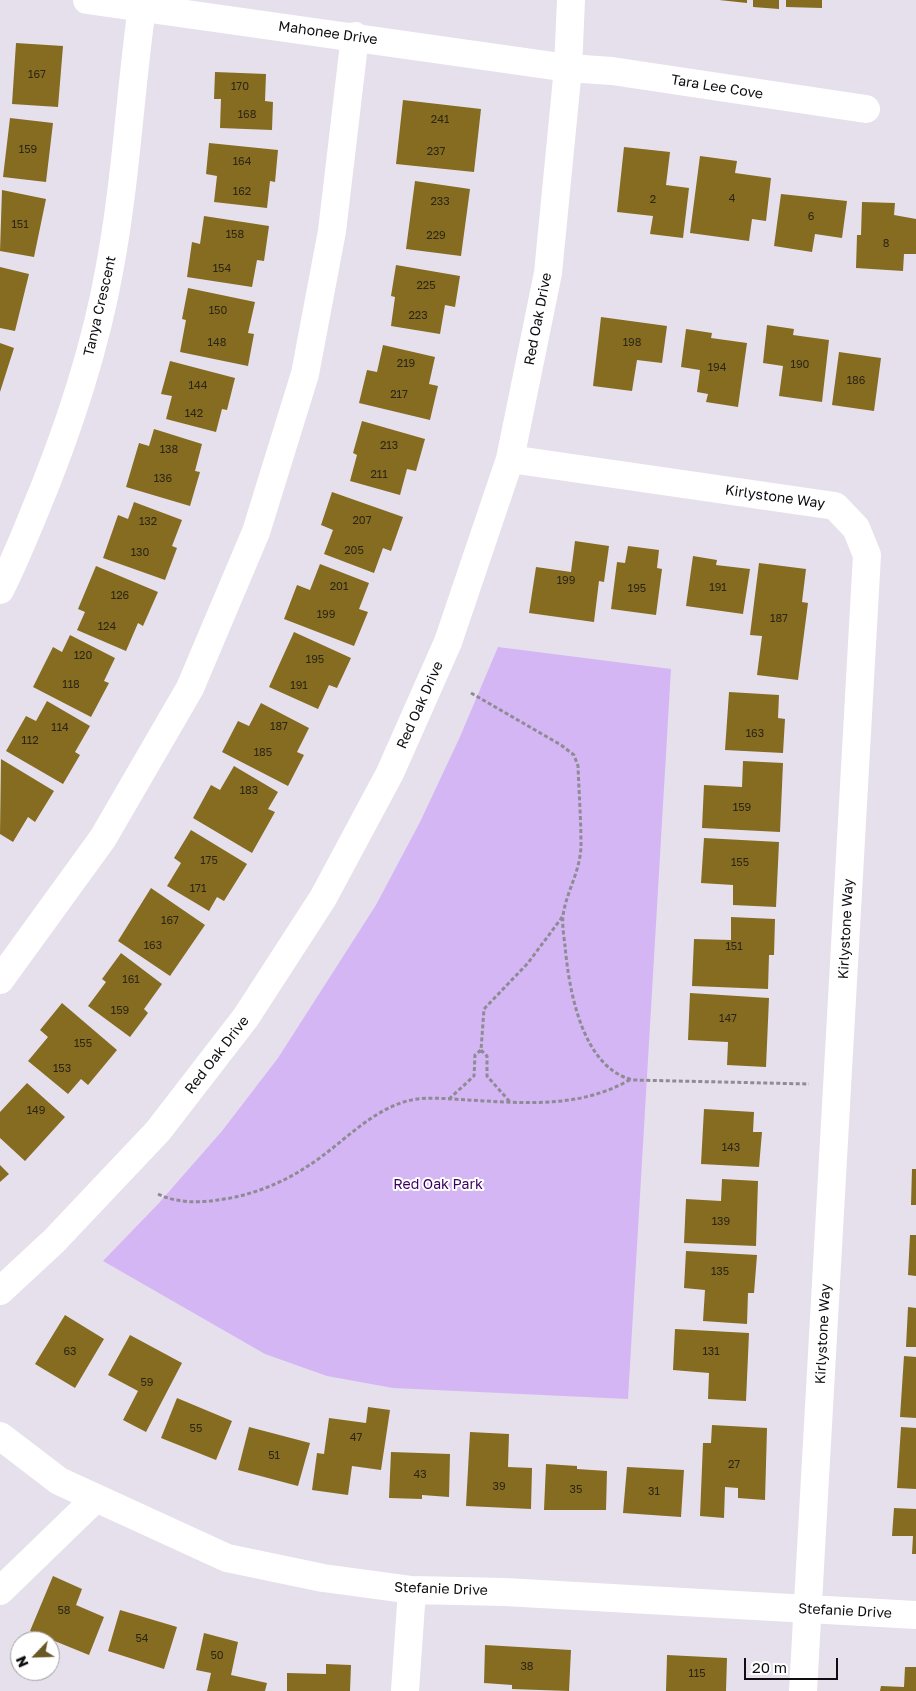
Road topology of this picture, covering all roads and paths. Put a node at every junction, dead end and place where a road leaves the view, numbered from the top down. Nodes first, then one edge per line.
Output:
1 (88, 0) edge
2 (571, 0) edge
3 (142, 7) junction
4 (355, 36) junction
5 (568, 68) junction
6 (866, 110) dead end
7 (510, 459) junction
8 (0, 590) edge
9 (471, 693) dead end
10 (563, 916) junction
11 (0, 980) edge
12 (481, 1050) junction
13 (631, 1079) junction
14 (837, 1085) junction
15 (449, 1099) junction
16 (510, 1102) junction
17 (158, 1194) dead end
18 (0, 1291) edge
19 (0, 1436) edge
20 (96, 1498) junction
21 (412, 1590) junction
22 (0, 1591) edge
23 (808, 1609) junction
24 (916, 1616) edge
25 (406, 1691) edge
26 (803, 1691) edge

1 - 3 street, Mahonee Drive
2 - 5 street, Red Oak Drive
3 - 4 street, Mahonee Drive
3 - 8 street, Tanya Crescent
4 - 5 street, Mahonee Drive
4 - 11 street
5 - 6 street, Tara Lee Cove
5 - 7 street, Red Oak Drive
7 - 14 street, Kirlystone Way
7 - 18 street, Red Oak Drive
9 - 10 path
10 - 12 path
10 - 13 path
12 - 15 path
12 - 16 path
13 - 14 path
13 - 16 path
14 - 23 street, Kirlystone Way
15 - 16 path
15 - 17 path
19 - 20 street, Stefanie Drive
20 - 21 street, Stefanie Drive
20 - 22 street
21 - 23 street, Stefanie Drive
21 - 25 street
23 - 24 street, Stefanie Drive
23 - 26 street, Kirlystone Way

